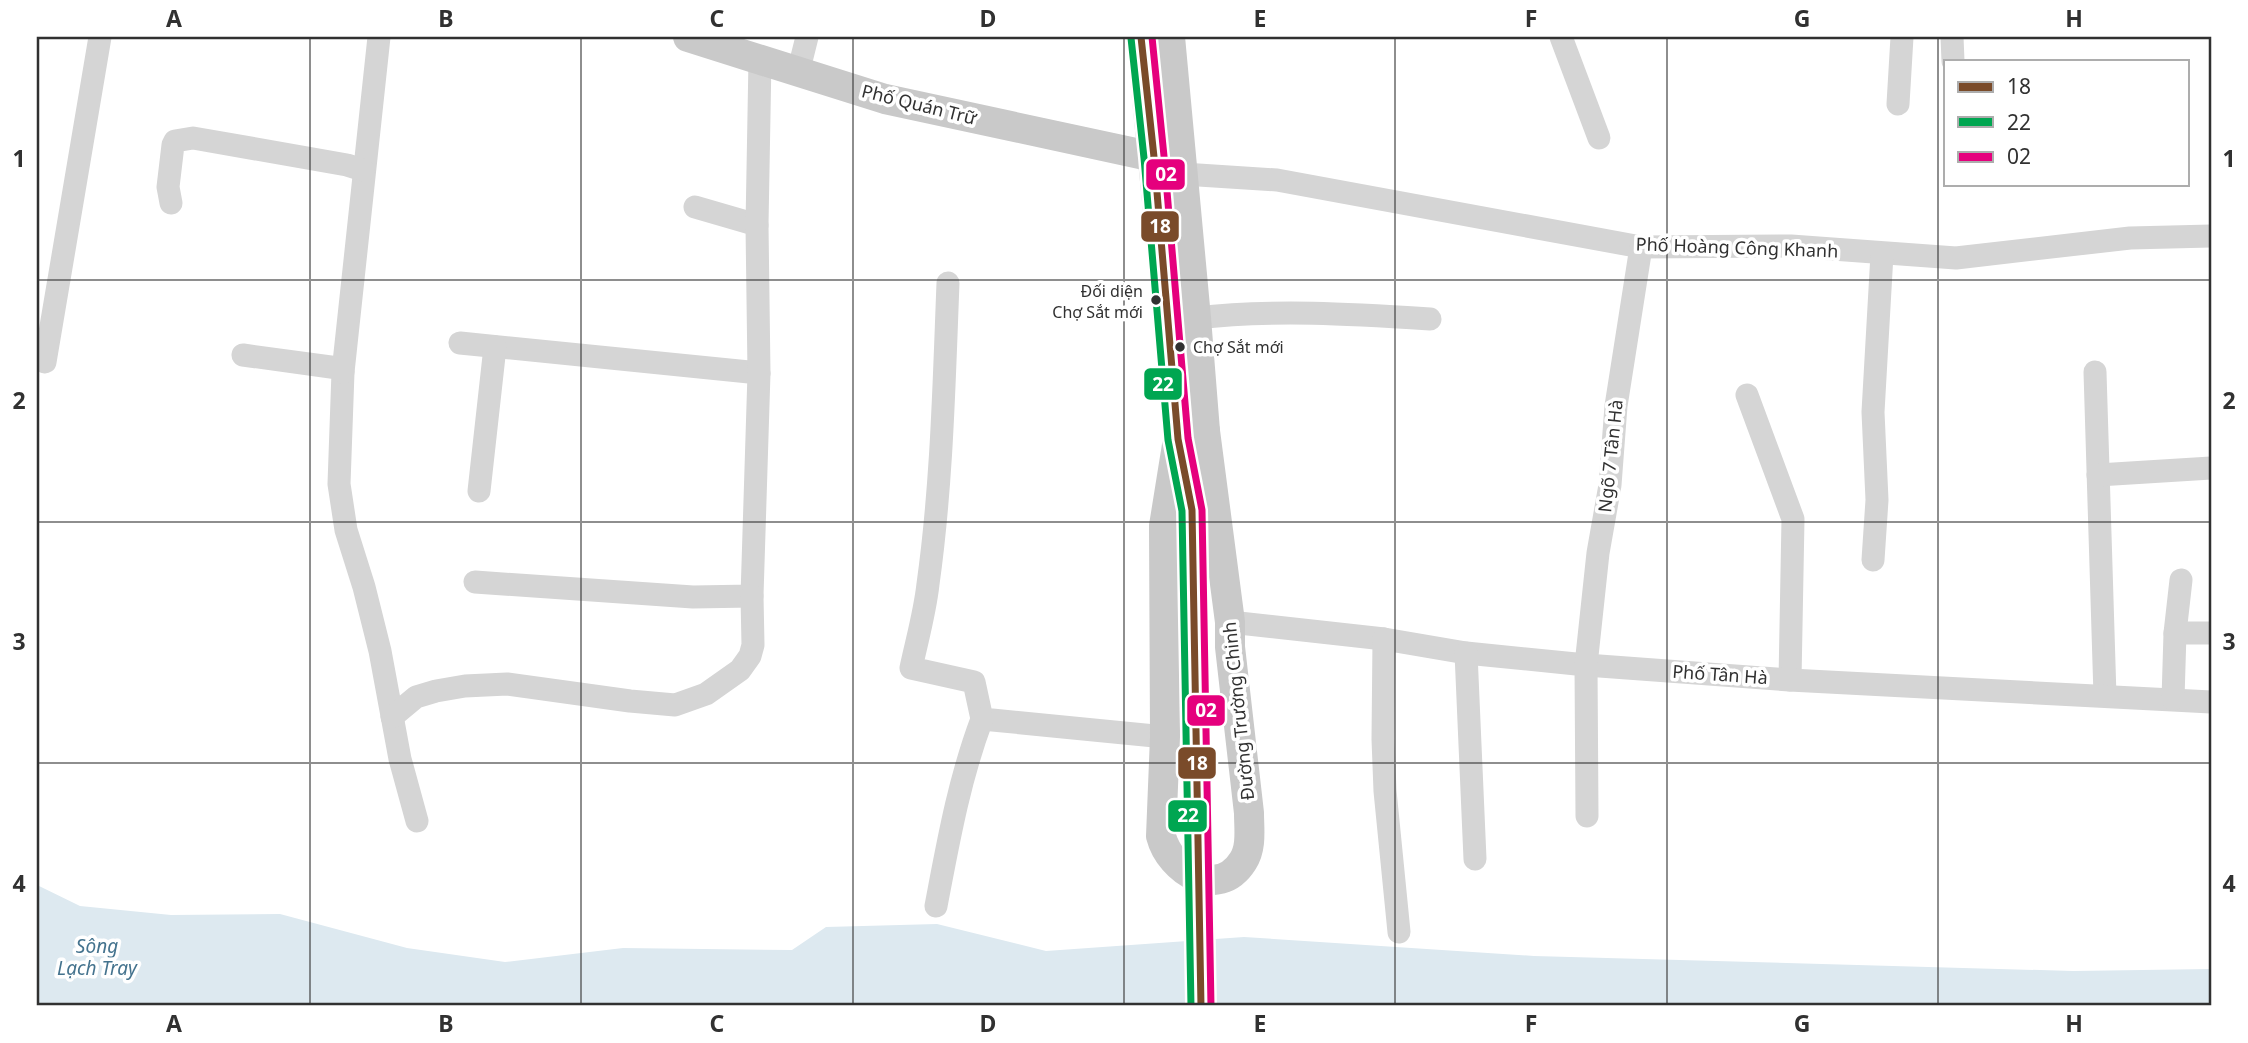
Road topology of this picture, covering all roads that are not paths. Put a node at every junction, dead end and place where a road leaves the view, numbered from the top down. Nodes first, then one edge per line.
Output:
1 (100, 37) edge
2 (379, 37) edge
3 (688, 37) edge
4 (807, 37) edge
5 (1141, 37) edge
6 (1170, 37) edge
7 (1561, 37) edge
8 (1902, 37) edge
9 (1952, 37) edge
10 (760, 59) junction
11 (1953, 60) edge
12 (798, 73) junction
13 (1898, 104) dead end
14 (1599, 138) dead end
15 (1154, 156) junction
16 (363, 170) junction
17 (1183, 174) junction
18 (171, 202) dead end
19 (695, 207) dead end
20 (757, 225) junction
21 (2211, 236) edge
22 (1641, 247) junction
23 (1882, 254) junction
24 (948, 283) dead end
25 (1196, 318) junction
26 (1430, 319) dead end
27 (460, 344) dead end
28 (495, 347) junction
29 (243, 355) dead end
30 (45, 362) dead end
31 (343, 372) junction
32 (2095, 372) dead end
33 (759, 373) junction
34 (1747, 395) dead end
35 (1191, 435) junction
36 (2211, 467) edge
37 (2098, 475) junction
38 (479, 491) dead end
39 (1873, 560) dead end
40 (2181, 580) dead end
41 (475, 582) dead end
42 (752, 596) junction
43 (1230, 622) junction
44 (2175, 633) junction
45 (2211, 634) edge
46 (1384, 639) junction
47 (1466, 653) junction
48 (1586, 665) junction
49 (1790, 680) junction
50 (2105, 696) junction
51 (2173, 699) junction
52 (2211, 702) edge
53 (392, 717) junction
54 (982, 719) junction
55 (1165, 737) junction
56 (1587, 816) dead end
57 (417, 821) dead end
58 (1475, 859) dead end
59 (936, 906) dead end
60 (1399, 932) dead end
61 (1201, 1006) edge

1 - 30 street
2 - 16 street
3 - 10 main road, Phố Quán Trữ
4 - 12 street
5 - 15 main road, Đường Trường Chinh
6 - 17 main road, Đường Trường Chinh
7 - 14 street
8 - 13 street
9 - 11 street
10 - 12 main road, Phố Quán Trữ
10 - 20 street
12 - 15 main road, Phố Quán Trữ
15 - 35 main road, Đường Trường Chinh
16 - 18 street
16 - 31 street
17 - 22 street, Phố Hoàng Công Khanh
17 - 25 main road, Đường Trường Chinh
19 - 20 street
20 - 33 street
21 - 23 street, Phố Hoàng Công Khanh
22 - 23 street, Phố Hoàng Công Khanh
22 - 48 street, Ngõ 7 Tân Hà
23 - 39 street
24 - 54 street
25 - 26 street
25 - 35 main road, Đường Trường Chinh
27 - 28 street
28 - 33 street
28 - 38 street
29 - 31 street
31 - 53 street
32 - 37 street
33 - 42 street
34 - 49 street
35 - 43 main road, Đường Trường Chinh
35 - 55 main road, Đường Trường Chinh
35 - 61 main road, Đường Trường Chinh, bridge
36 - 37 street
37 - 50 street
40 - 44 street
41 - 42 street
42 - 53 street
43 - 46 street, Phố Tân Hà
43 - 55 main road, Đường Trường Chinh
44 - 45 street
44 - 51 street
46 - 47 street, Phố Tân Hà
46 - 60 street
47 - 48 street, Phố Tân Hà
47 - 58 street
48 - 49 street, Phố Tân Hà
48 - 56 street, Ngõ 7 Tân Hà
49 - 50 street, Phố Tân Hà
50 - 51 street, Phố Tân Hà
51 - 52 street, Phố Tân Hà
53 - 57 street
54 - 55 street
54 - 59 street

